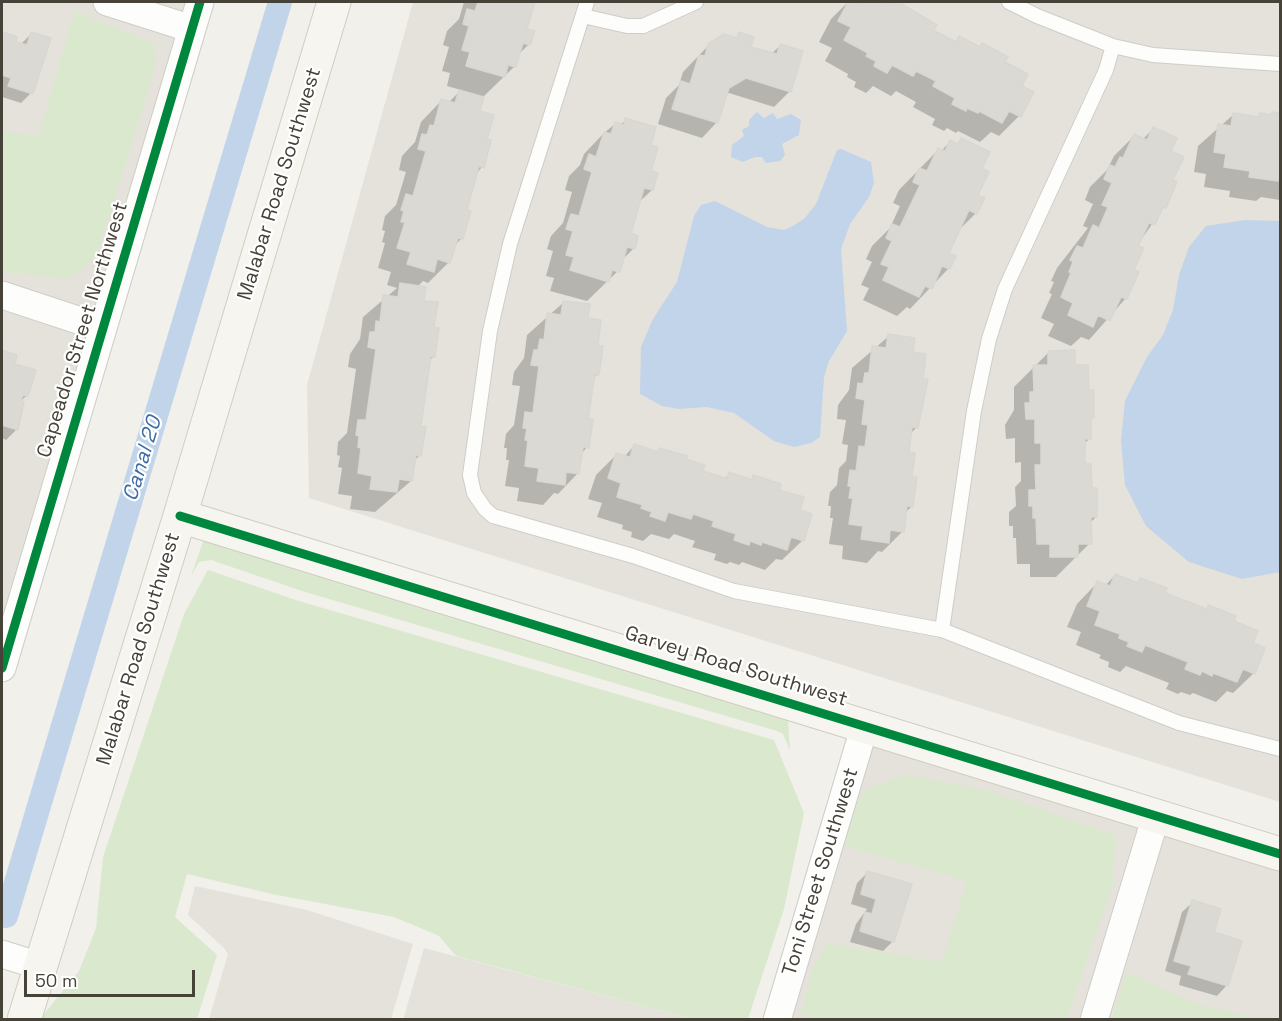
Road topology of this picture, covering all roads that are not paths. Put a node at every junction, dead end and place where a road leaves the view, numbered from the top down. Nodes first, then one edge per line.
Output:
1 (107, 2) edge
2 (200, 2) edge
3 (334, 2) edge
4 (587, 2) edge
5 (696, 2) edge
6 (1008, 2) edge
7 (583, 16) junction
8 (192, 29) junction
9 (1113, 46) junction
10 (1281, 64) edge
11 (2, 295) edge
12 (102, 328) junction
13 (180, 516) junction
14 (7, 627) edge
15 (942, 630) junction
16 (2, 668) edge
17 (865, 725) junction
18 (1281, 749) edge
19 (1156, 816) junction
20 (1281, 854) edge
21 (2, 954) edge
22 (40, 966) junction
23 (24, 1020) edge
24 (777, 1020) edge
25 (1094, 1020) edge

1 - 8 street
2 - 8 street, Capeador Street Northwest
3 - 13 street, Malabar Road Southwest
4 - 7 lane
5 - 7 lane
6 - 9 lane
7 - 15 lane
8 - 12 street, Capeador Street Northwest
9 - 10 lane
9 - 15 lane
11 - 12 street
12 - 14 street, Capeador Street Northwest
13 - 17 street, Garvey Road Southwest
13 - 22 street, Malabar Road Southwest
14 - 16 street, Capeador Street Northwest
15 - 18 lane
17 - 19 street, Garvey Road Southwest
17 - 24 street, Toni Street Southwest
19 - 20 street, Garvey Road Southwest
19 - 25 street
21 - 22 street
22 - 23 street, Malabar Road Southwest

